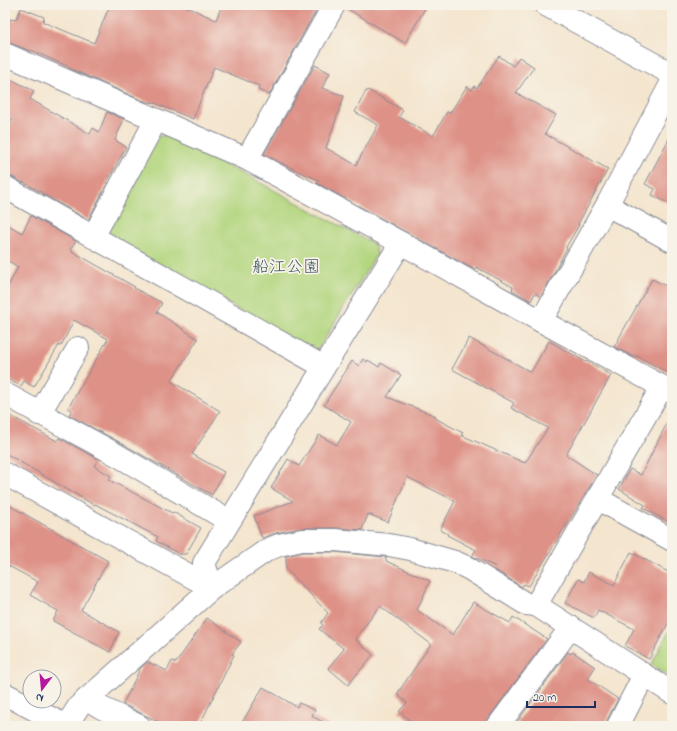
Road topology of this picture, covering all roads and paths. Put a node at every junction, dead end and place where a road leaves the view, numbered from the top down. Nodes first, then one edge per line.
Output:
1 (334, 5) edge
2 (546, 5) edge
3 (5, 54) edge
4 (672, 74) edge
5 (672, 82) edge
6 (156, 120) junction
7 (247, 159) junction
8 (5, 187) edge
9 (607, 205) junction
10 (93, 237) junction
11 (672, 241) edge
12 (401, 243) junction
13 (541, 321) junction
14 (78, 348) dead end
15 (324, 366) junction
16 (667, 389) edge
17 (5, 394) edge
18 (39, 414) junction
19 (5, 474) edge
20 (598, 499) junction
21 (229, 521) junction
22 (672, 540) edge
23 (212, 588) junction
24 (536, 606) junction
25 (571, 627) junction
26 (644, 675) junction
27 (672, 693) edge
28 (5, 694) edge
29 (87, 699) junction
30 (66, 726) edge
31 (138, 726) edge
32 (498, 726) edge
33 (618, 726) edge

1 - 7 street
2 - 4 street
3 - 6 street
5 - 9 street
6 - 7 street
6 - 10 street
7 - 12 street
8 - 10 street
9 - 11 street
9 - 13 street
10 - 15 street
12 - 13 street
12 - 15 street
13 - 16 street
14 - 18 street
15 - 21 street
16 - 20 street
17 - 18 street
18 - 21 street
19 - 23 street
20 - 22 street
20 - 24 street
21 - 23 street
23 - 24 street
23 - 29 street
24 - 25 street
25 - 26 street
25 - 32 street
26 - 27 street
26 - 33 street
28 - 30 street
29 - 30 street
29 - 31 street

